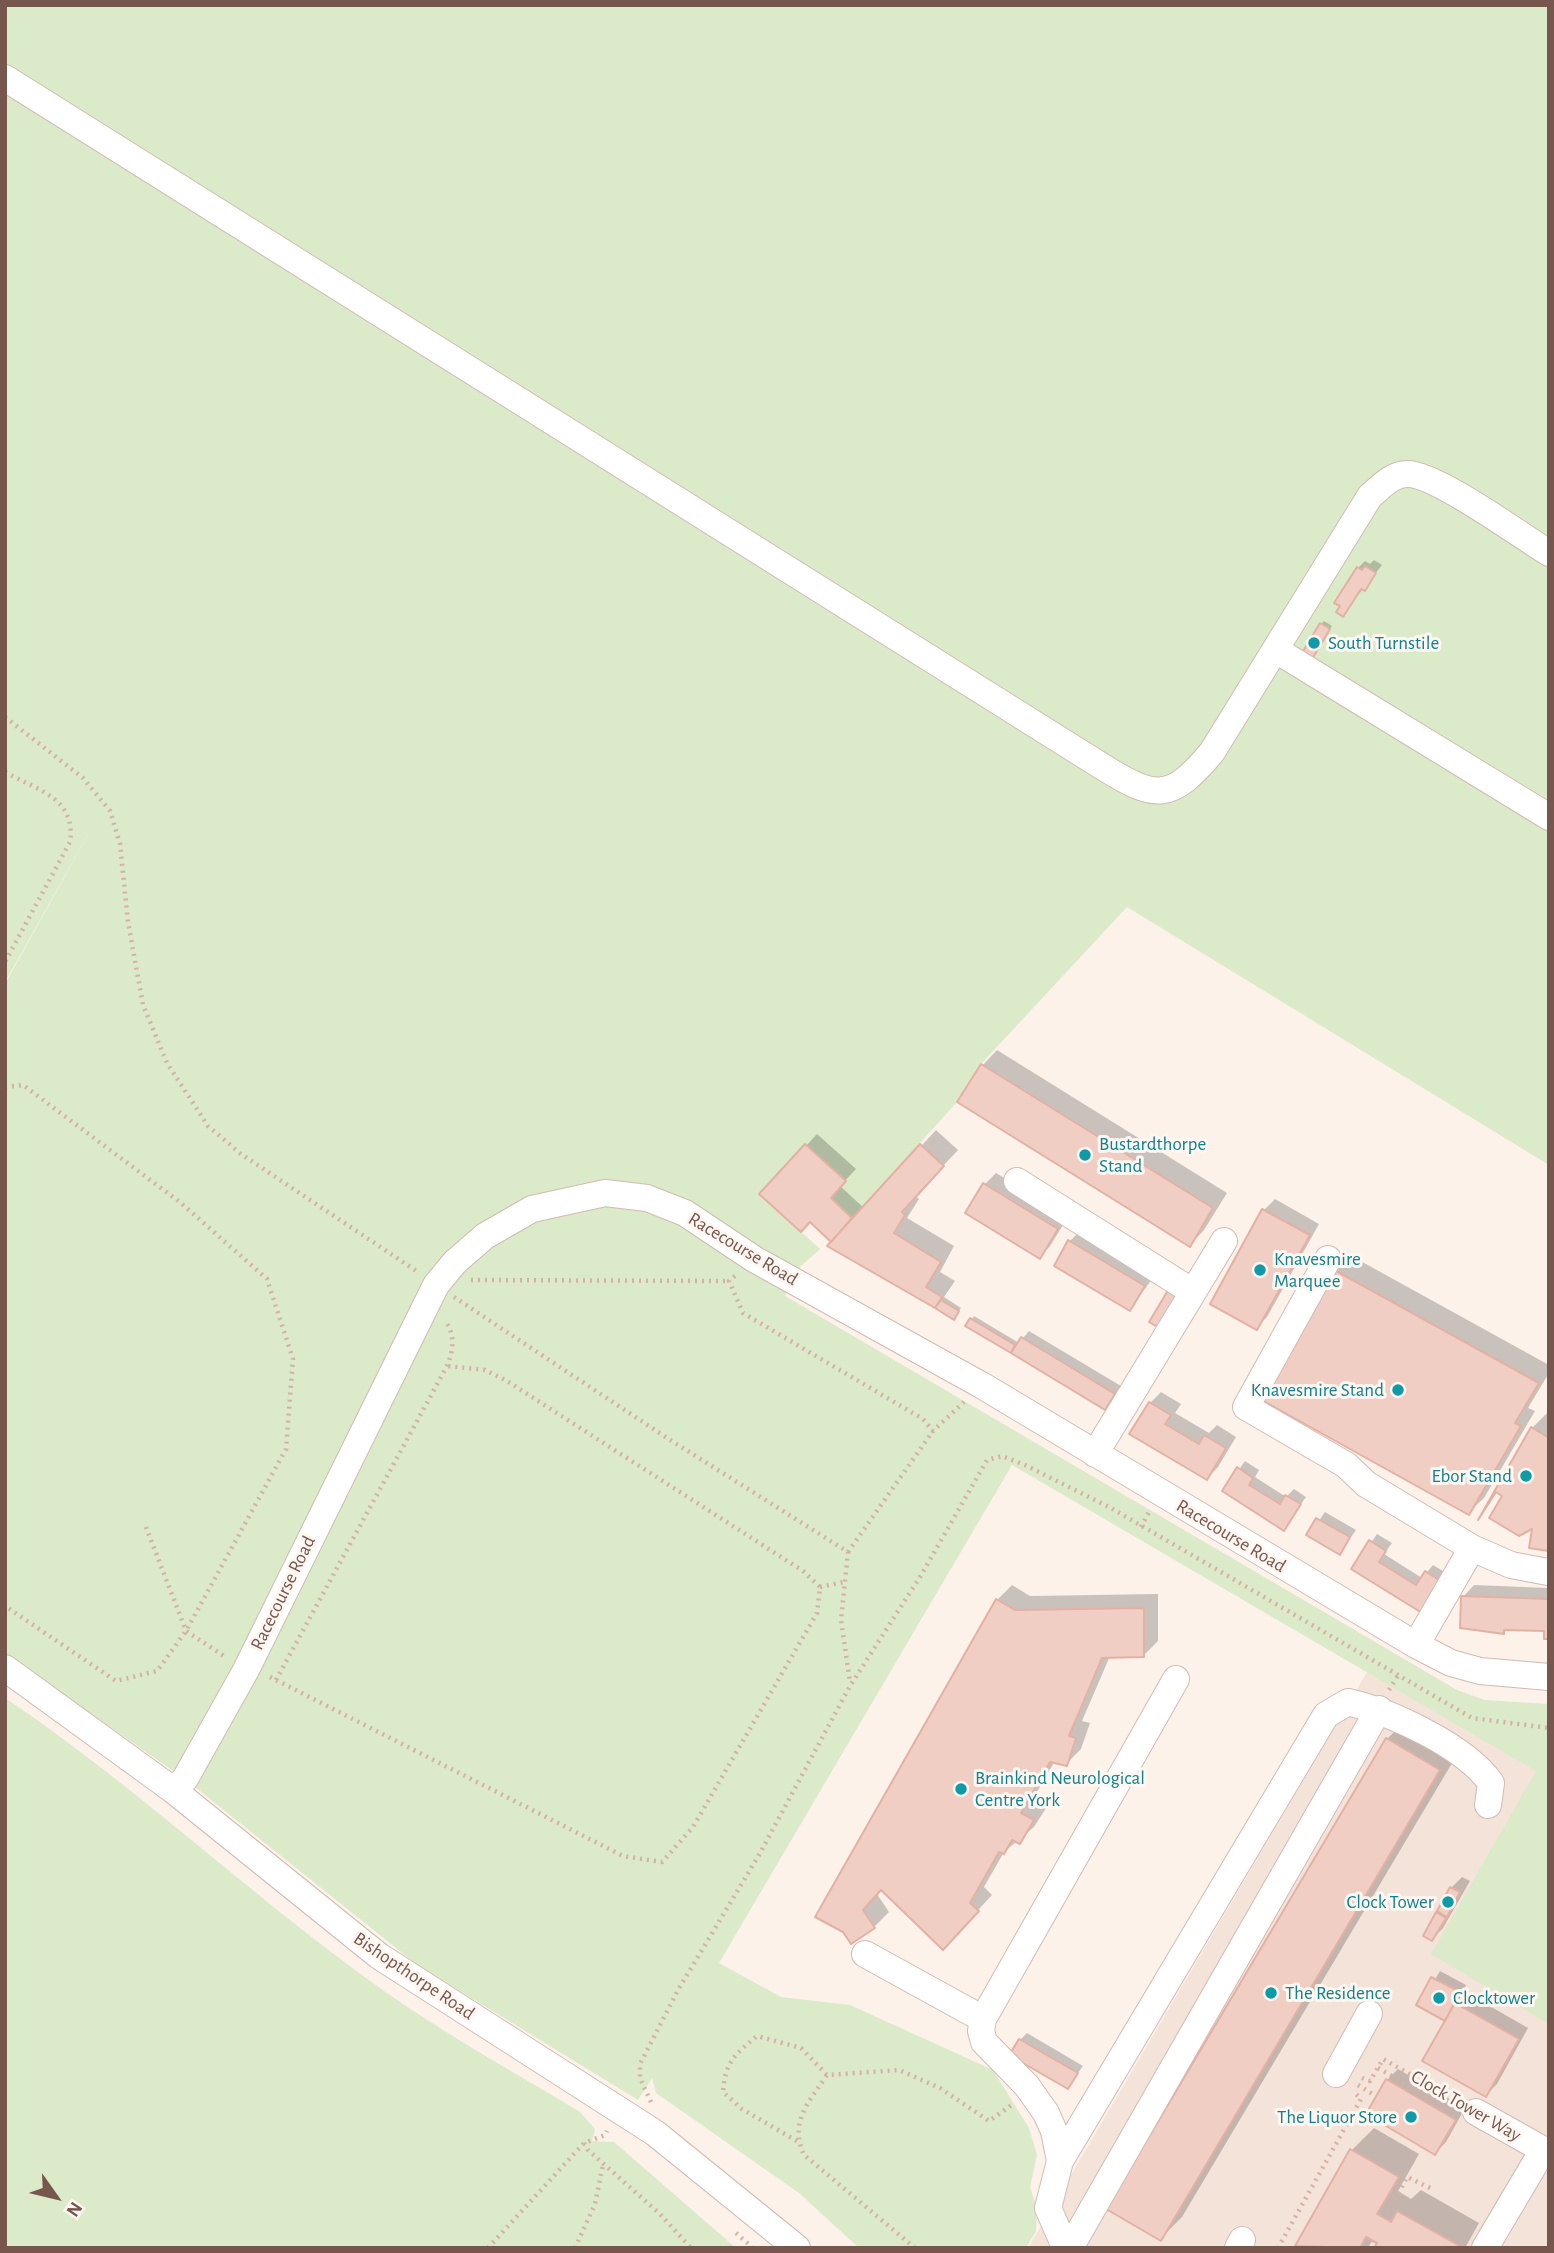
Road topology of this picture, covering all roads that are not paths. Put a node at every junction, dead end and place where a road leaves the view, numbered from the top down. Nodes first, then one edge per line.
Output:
1 (5, 78) edge
2 (1549, 553) edge
3 (1276, 650) junction
4 (1549, 817) edge
5 (1017, 1181) dead end
6 (1224, 1241) dead end
7 (1328, 1259) dead end
8 (1194, 1292) junction
9 (1095, 1454) junction
10 (1472, 1548) junction
11 (1548, 1573) edge
12 (1416, 1645) junction
13 (5, 1668) edge
14 (1549, 1677) edge
15 (1176, 1679) dead end
16 (1385, 1698) junction
17 (173, 1790) junction
18 (1488, 1805) dead end
19 (865, 1954) dead end
20 (1369, 2014) dead end
21 (983, 2019) junction
22 (1347, 2079) road end
23 (1476, 2112) road end
24 (1546, 2151) edge
25 (1060, 2161) junction
26 (1071, 2247) edge
27 (797, 2248) edge
28 (1485, 2248) edge

1 - 3 street
2 - 3 street
3 - 4 street
5 - 8 street
6 - 8 street
7 - 10 street
8 - 9 street
9 - 12 street, Racecourse Road
9 - 17 street, Racecourse Road
10 - 11 street
10 - 12 street
12 - 14 street, Racecourse Road
13 - 17 street, Bishopthorpe Road
15 - 21 street
16 - 18 street
16 - 25 street
16 - 26 street
17 - 27 street, Bishopthorpe Road
19 - 21 street
20 - 22 street
21 - 25 street
23 - 24 street, Clock Tower Way
24 - 28 street
25 - 26 street

